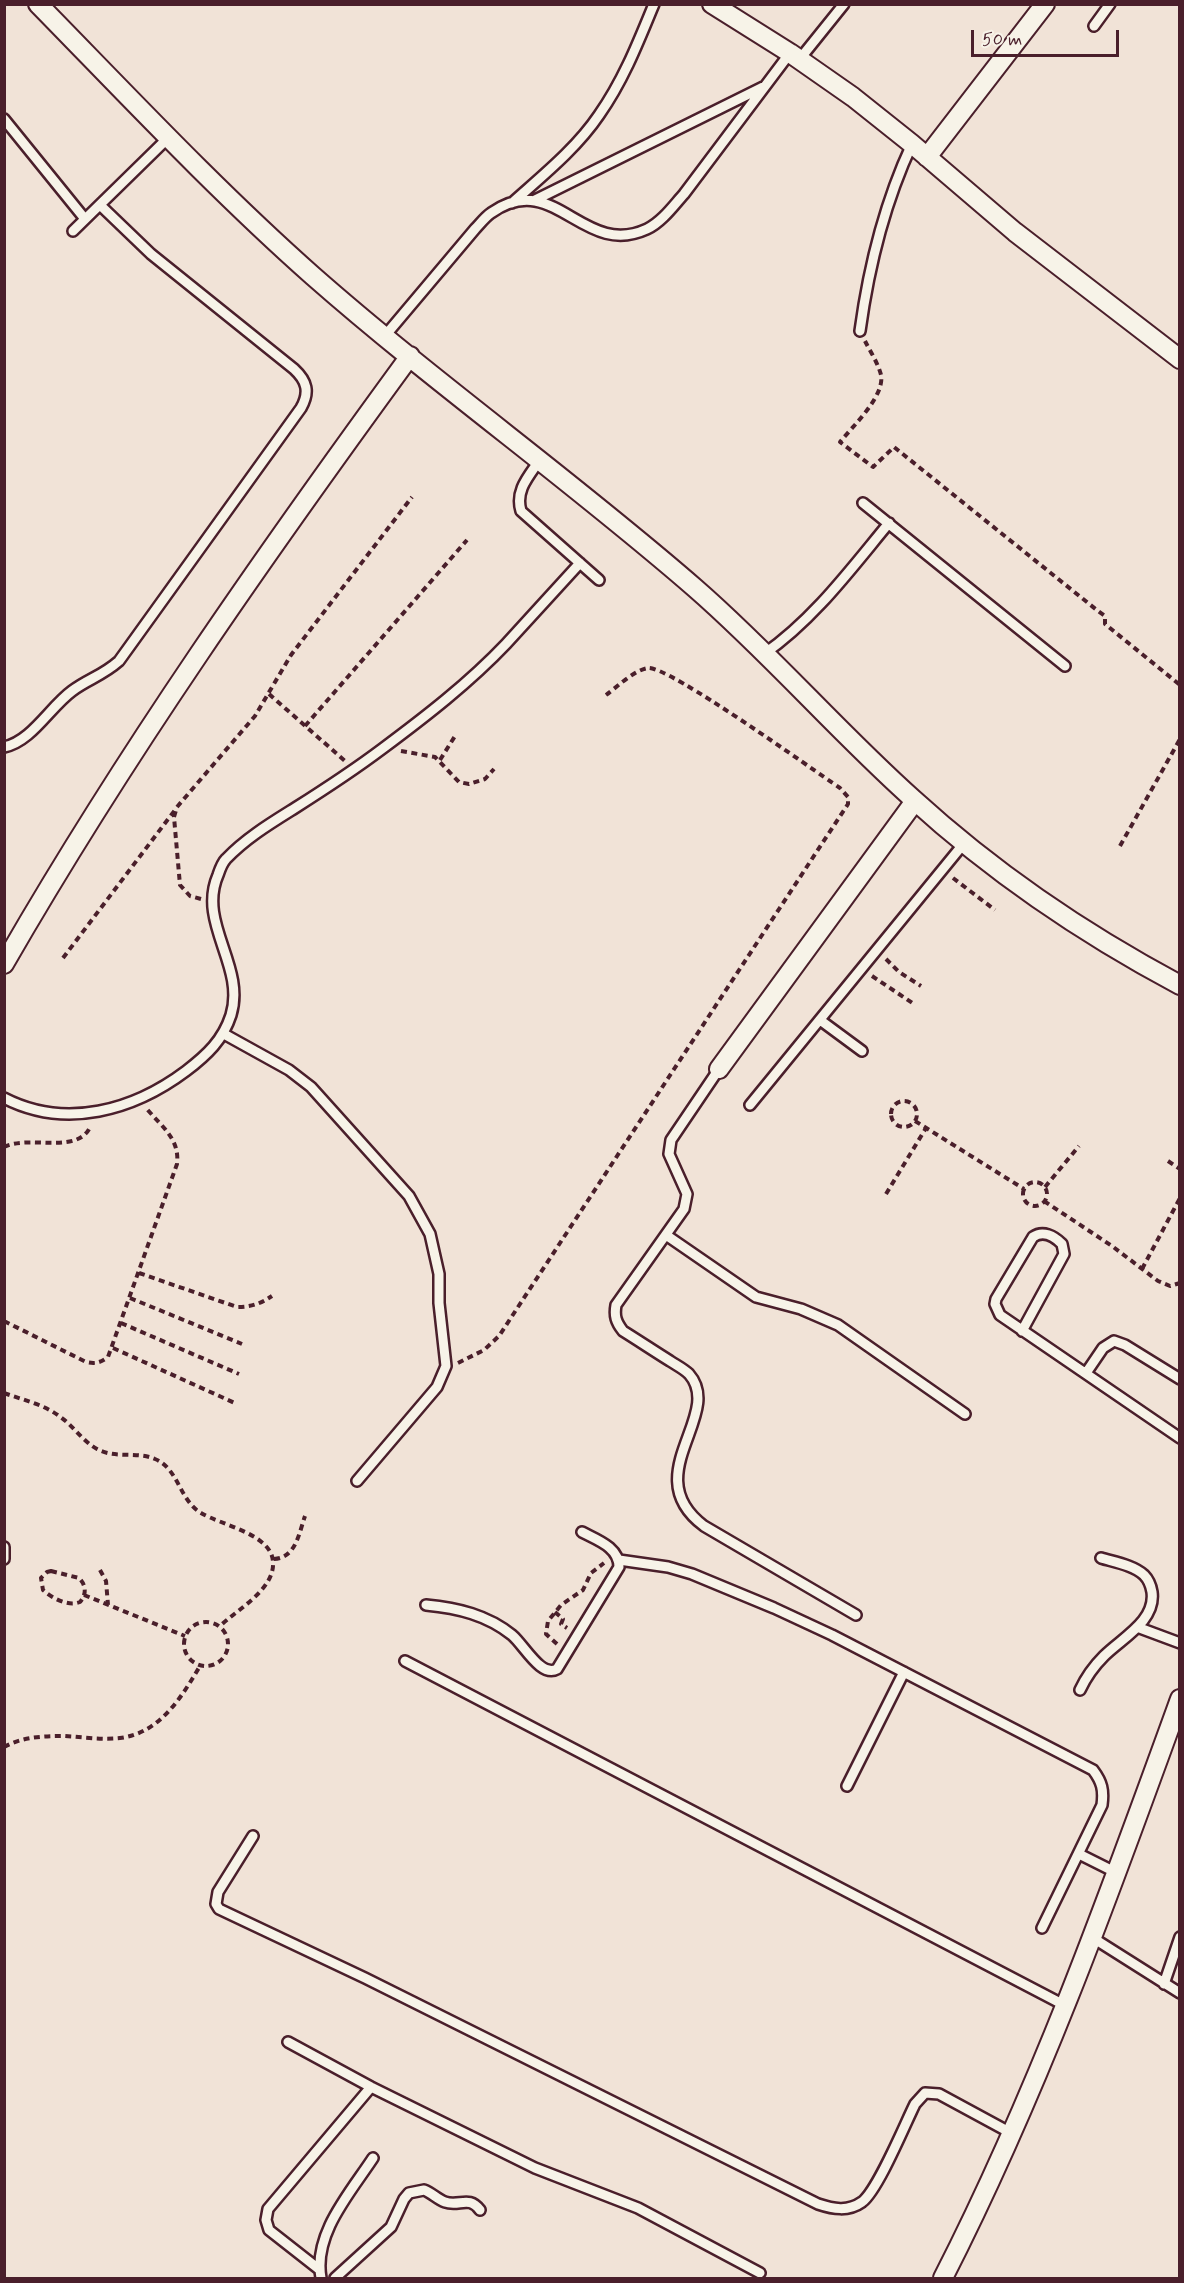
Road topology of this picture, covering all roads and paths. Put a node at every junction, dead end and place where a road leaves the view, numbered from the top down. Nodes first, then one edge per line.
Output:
1 (38, 4) edge
2 (654, 4) edge
3 (712, 4) edge
4 (844, 4) edge
5 (1045, 4) edge
6 (1110, 4) edge
7 (1094, 26) dead end
8 (795, 57) junction
9 (766, 86) junction
10 (4, 119) edge
11 (169, 137) junction
12 (912, 144) junction
13 (927, 157) junction
14 (535, 200) junction
15 (512, 203) junction
16 (100, 205) junction
17 (85, 219) junction
18 (74, 231) dead end
19 (860, 331) joint
20 (384, 337) junction
21 (410, 356) junction
22 (1179, 358) edge
23 (539, 461) junction
24 (412, 497) dead end
25 (863, 503) dead end
26 (889, 523) junction
27 (467, 540) dead end
28 (580, 563) junction
29 (599, 580) dead end
30 (764, 654) junction
31 (1065, 666) dead end
32 (1179, 685) edge
33 (269, 694) junction
34 (606, 695) dead end
35 (305, 726) junction
36 (455, 736) dead end
37 (1179, 739) edge
38 (4, 747) edge
39 (383, 749) junction
40 (440, 760) junction
41 (354, 769) junction
42 (494, 769) dead end
43 (915, 801) junction
44 (177, 807) junction
45 (965, 842) junction
46 (1120, 846) dead end
47 (943, 870) junction
48 (213, 900) junction
49 (995, 910) dead end
50 (879, 948) junction
51 (63, 958) dead end
52 (4, 964) edge
53 (862, 969) junction
54 (1179, 985) edge
55 (921, 986) dead end
56 (914, 1004) dead end
57 (820, 1020) junction
58 (224, 1034) junction
59 (862, 1051) dead end
60 (719, 1069) joint
61 (4, 1098) edge
62 (138, 1100) junction
63 (750, 1105) dead end
64 (96, 1113) junction
65 (915, 1121) junction
66 (926, 1128) junction
67 (1079, 1146) dead end
68 (4, 1147) edge
69 (1168, 1161) dead end
70 (1179, 1169) edge
71 (1045, 1187) junction
72 (1024, 1189) junction
73 (886, 1194) dead end
74 (1179, 1198) edge
75 (1044, 1201) junction
76 (666, 1235) junction
77 (1142, 1269) junction
78 (139, 1273) junction
79 (1179, 1283) edge
80 (272, 1296) dead end
81 (130, 1298) junction
82 (4, 1321) edge
83 (122, 1323) junction
84 (1022, 1331) junction
85 (242, 1344) dead end
86 (113, 1348) junction
87 (446, 1366) junction
88 (1086, 1373) junction
89 (239, 1374) dead end
90 (1179, 1379) edge
91 (4, 1393) edge
92 (237, 1404) dead end
93 (965, 1414) dead end
94 (1179, 1438) edge
95 (357, 1481) dead end
96 (305, 1516) dead end
97 (582, 1532) dead end
98 (4, 1547) edge
99 (4, 1558) edge
100 (1101, 1558) dead end
101 (274, 1559) junction
102 (619, 1560) junction
103 (100, 1570) dead end
104 (84, 1595) junction
105 (108, 1605) junction
106 (426, 1605) dead end
107 (856, 1615) dead end
108 (220, 1626) junction
109 (1137, 1627) junction
110 (185, 1636) junction
111 (1179, 1643) edge
112 (562, 1659) junction
113 (405, 1661) dead end
114 (200, 1666) junction
115 (904, 1672) junction
116 (1080, 1690) dead end
117 (1179, 1699) edge
118 (1175, 1723) edge
119 (4, 1747) edge
120 (847, 1786) dead end
121 (253, 1836) dead end
122 (1079, 1854) junction
123 (1117, 1873) junction
124 (1042, 1928) dead end
125 (1179, 1937) edge
126 (1093, 1938) junction
127 (1164, 1984) junction
128 (1179, 1994) edge
129 (1066, 2006) junction
130 (288, 2042) dead end
131 (371, 2087) junction
132 (1011, 2133) junction
133 (373, 2158) dead end
134 (480, 2210) dead end
135 (760, 2273) dead end
136 (321, 2274) edge
137 (335, 2278) edge
138 (943, 2278) edge

1 - 11 street
2 - 15 lane
3 - 8 street
4 - 8 lane
5 - 13 street
6 - 7 lane
8 - 9 lane
8 - 12 street
9 - 14 lane
9 - 14 lane
10 - 17 lane
11 - 16 lane
11 - 20 street
12 - 13 street
12 - 19 lane
13 - 22 street
14 - 15 lane
15 - 20 lane
16 - 17 lane
16 - 38 lane
17 - 18 lane
19 - 32 path
20 - 21 street
21 - 23 street
21 - 52 street
23 - 28 lane
23 - 30 street
24 - 33 path
25 - 26 lane
26 - 30 lane
26 - 31 lane
27 - 35 path
28 - 29 lane
28 - 39 lane
30 - 43 street
33 - 35 path
33 - 44 path
34 - 87 path
35 - 41 path
36 - 40 path
37 - 46 path
39 - 40 path
39 - 41 lane
40 - 42 path
41 - 48 lane
43 - 45 street
43 - 60 street
44 - 48 path
44 - 51 path
45 - 47 lane
45 - 54 street
47 - 49 path
47 - 50 lane
48 - 58 lane
50 - 53 lane
50 - 55 path
53 - 56 path
53 - 57 lane
57 - 59 lane
57 - 63 lane
58 - 62 lane
58 - 87 lane
60 - 76 lane
61 - 64 lane
62 - 64 lane
62 - 78 path
64 - 68 path
65 - 65 path
65 - 66 path
66 - 72 path
66 - 73 path
67 - 71 path
69 - 70 path
71 - 72 path
71 - 75 path
72 - 75 path
74 - 77 path
75 - 77 path
76 - 93 lane
76 - 107 lane
77 - 79 path
78 - 80 path
78 - 81 path
81 - 83 path
81 - 85 path
82 - 86 path
83 - 86 path
83 - 89 path
84 - 84 lane
84 - 88 lane
86 - 92 path
87 - 95 lane
88 - 90 lane
88 - 94 lane
91 - 101 path
96 - 101 path
97 - 102 lane
98 - 99 lane
100 - 109 lane
101 - 108 path
102 - 112 lane
102 - 112 path
102 - 115 lane
103 - 105 path
104 - 104 path
104 - 105 path
105 - 110 path
106 - 112 lane
108 - 110 path
108 - 114 path
109 - 111 lane
109 - 116 lane
110 - 114 path
113 - 129 lane
114 - 119 path
115 - 120 lane
115 - 122 lane
117 - 118 street
118 - 123 street
121 - 132 lane
122 - 123 lane
122 - 124 lane
123 - 126 street
125 - 127 lane
126 - 127 lane
126 - 129 street
127 - 128 lane
129 - 132 street
130 - 131 lane
131 - 135 lane
131 - 136 lane
132 - 138 street
133 - 136 lane
134 - 137 lane

